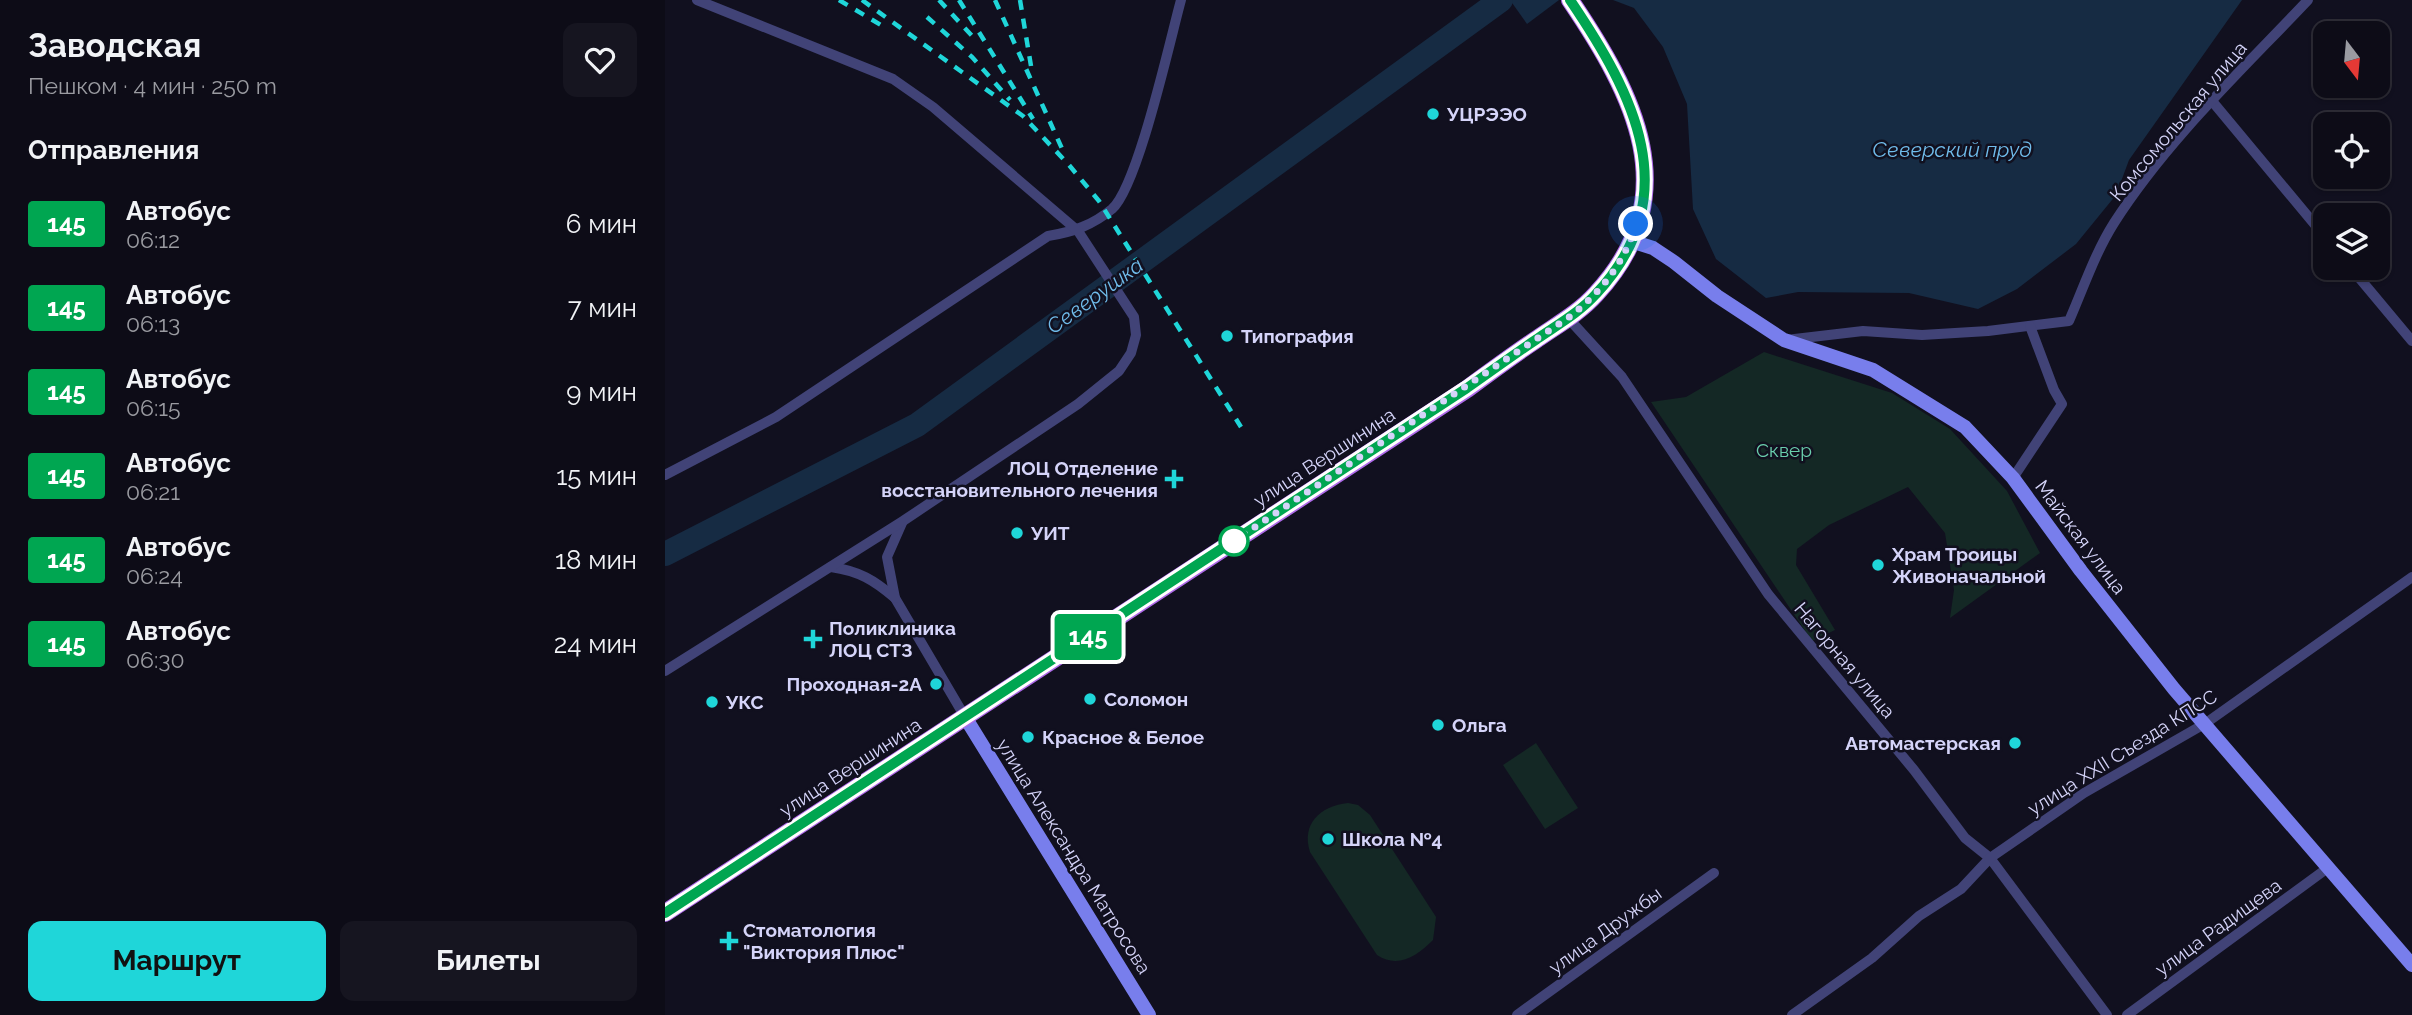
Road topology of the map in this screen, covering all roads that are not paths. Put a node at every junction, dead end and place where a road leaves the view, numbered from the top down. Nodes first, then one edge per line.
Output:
1 (697, 0) edge
2 (1181, 0) edge
3 (1570, 0) edge
4 (2308, 0) edge
5 (2212, 101) junction
6 (2313, 221) edge
7 (1078, 231) junction
8 (1631, 241) junction
9 (2361, 280) edge
10 (1568, 318) junction
11 (2030, 326) junction
12 (1784, 340) junction
13 (2412, 341) edge
14 (665, 475) edge
15 (2013, 478) junction
16 (903, 521) junction
17 (831, 567) junction
18 (2412, 578) edge
19 (895, 598) junction
20 (665, 671) edge
21 (965, 717) junction
22 (2206, 723) junction
23 (1990, 858) junction
24 (2329, 867) junction
25 (1714, 873) dead end
26 (665, 913) edge
27 (2412, 965) edge
28 (1149, 1015) edge
29 (1517, 1015) edge
30 (1791, 1015) edge
31 (2106, 1015) edge
32 (2127, 1015) edge

1 - 7 street
2 - 7 street
3 - 8 main road, улица Вершинина
4 - 5 street, Комсомольская улица
5 - 6 street
5 - 11 street, Комсомольская улица
7 - 14 street
7 - 16 street
8 - 10 main road, улица Вершинина
8 - 12 street, Майская улица
9 - 13 street
10 - 21 main road, улица Вершинина
10 - 23 street, Нагорная улица
11 - 12 street, Комсомольская улица
11 - 15 street
12 - 15 street, Майская улица
15 - 22 street, Майская улица
16 - 17 street
16 - 19 street
17 - 19 street
17 - 20 street
18 - 22 street, улица XXII Съезда КПСС
19 - 21 street
21 - 26 main road, улица Вершинина
21 - 28 street, улица Александра Матросова
22 - 23 street, улица XXII Съезда КПСС
22 - 24 street, Майская улица
23 - 30 street, улица XXII Съезда КПСС
23 - 31 street, Нагорная улица
24 - 27 street, Майская улица
24 - 32 street, улица Радищева
25 - 29 street, улица Дружбы

